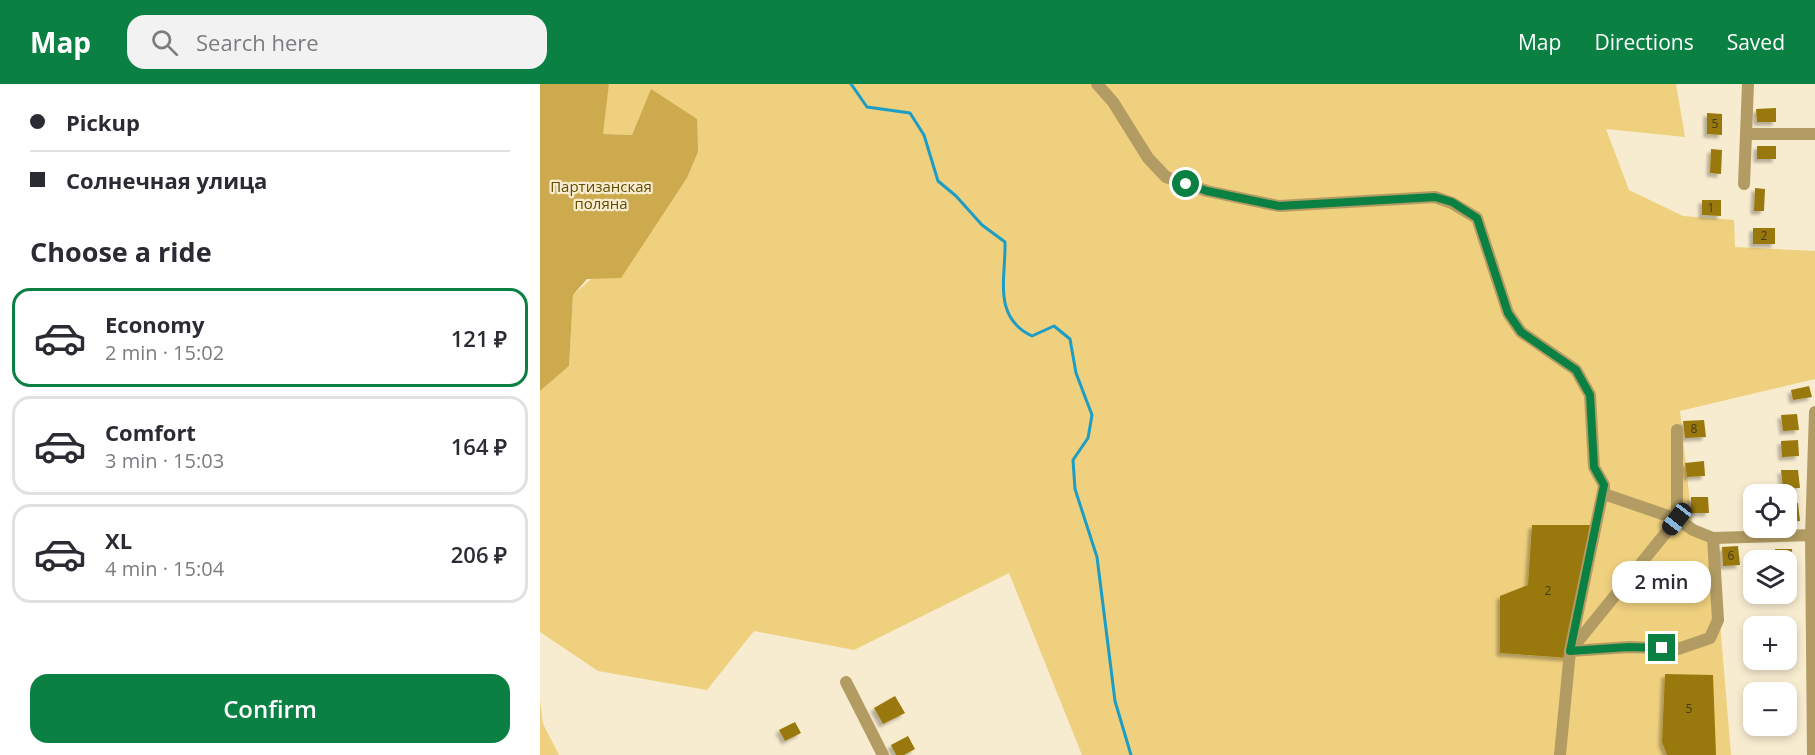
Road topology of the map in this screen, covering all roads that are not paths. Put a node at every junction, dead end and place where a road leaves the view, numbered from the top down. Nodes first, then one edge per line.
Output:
1 (1097, 84) edge
2 (1748, 84) edge
3 (1747, 134) junction
4 (1815, 135) edge
5 (1744, 184) dead end
6 (1815, 412) edge
7 (1677, 430) dead end
8 (1604, 485) junction
9 (1677, 519) junction
10 (1813, 535) edge
11 (1713, 538) junction
12 (1570, 651) junction
13 (846, 682) dead end
14 (883, 755) edge
15 (1560, 755) edge
16 (1813, 755) edge

1 - 8 street
2 - 3 street
3 - 4 street
3 - 5 street
6 - 10 street
7 - 9 street
8 - 9 street
8 - 12 street
9 - 11 street
9 - 12 street
10 - 11 street
10 - 16 street
11 - 12 street
12 - 15 street
13 - 14 street

